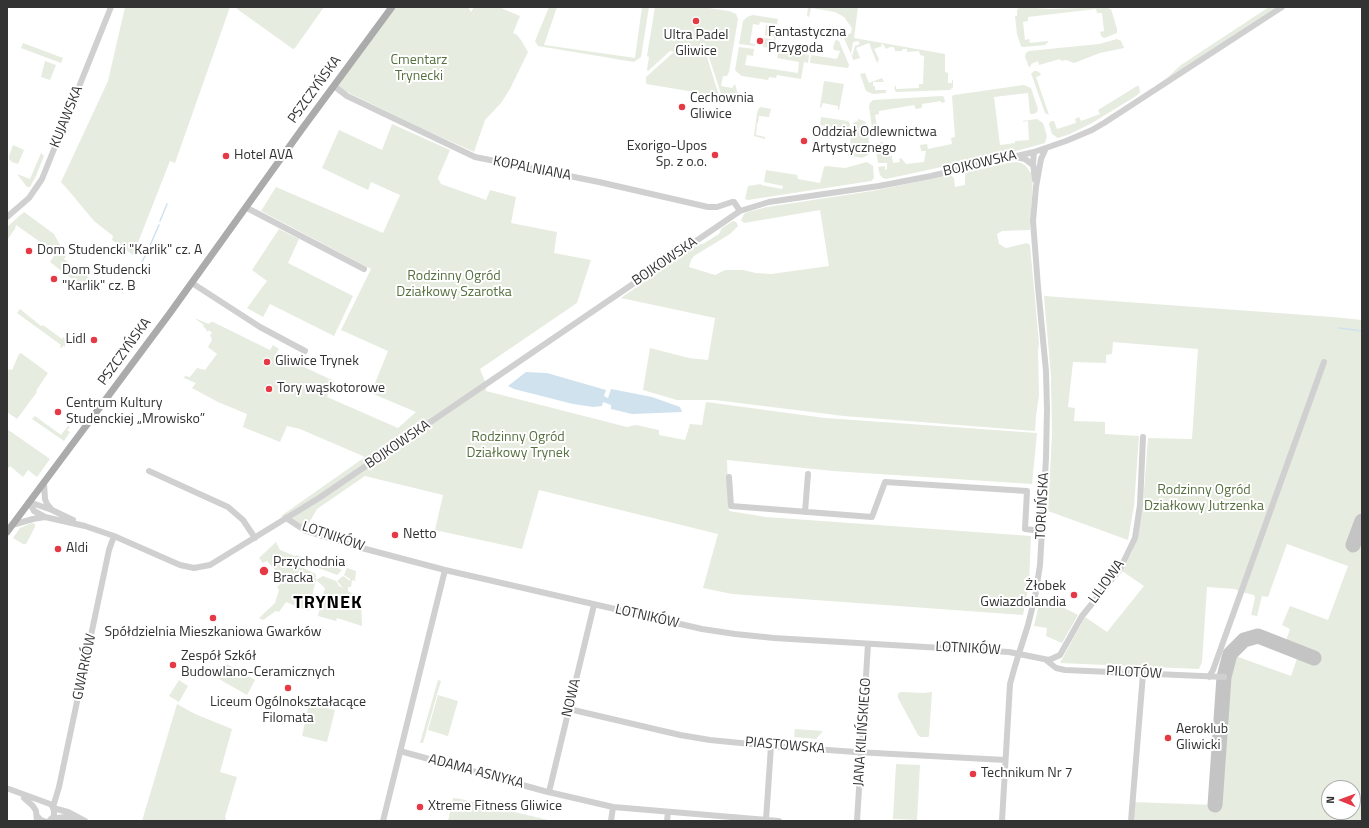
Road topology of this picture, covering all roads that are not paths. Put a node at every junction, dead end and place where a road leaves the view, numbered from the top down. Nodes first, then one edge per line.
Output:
1 (111, 7) edge
2 (392, 7) edge
3 (1282, 7) edge
4 (334, 86) junction
5 (1046, 148) junction
6 (1034, 152) junction
7 (1014, 156) junction
8 (1033, 165) junction
9 (1040, 165) junction
10 (1036, 187) junction
11 (246, 208) junction
12 (740, 211) junction
13 (7, 216) edge
14 (364, 269) dead end
15 (192, 283) junction
16 (305, 351) dead end
17 (1324, 362) dead end
18 (1143, 437) dead end
19 (149, 471) dead end
20 (808, 474) dead end
21 (729, 477) dead end
22 (44, 483) junction
23 (29, 502) junction
24 (52, 510) junction
25 (805, 512) junction
26 (45, 517) junction
27 (286, 518) junction
28 (12, 525) junction
29 (85, 526) junction
30 (1042, 530) junction
31 (7, 532) edge
32 (114, 536) junction
33 (255, 538) junction
34 (445, 570) junction
35 (594, 605) junction
36 (868, 644) junction
37 (1019, 653) junction
38 (1046, 660) junction
39 (1143, 674) junction
40 (1208, 677) junction
41 (1224, 678) dead end
42 (569, 709) junction
43 (771, 746) junction
44 (400, 751) junction
45 (861, 752) junction
46 (1005, 760) junction
47 (8, 789) edge
48 (549, 792) junction
49 (55, 798) junction
50 (46, 803) junction
51 (613, 807) junction
52 (53, 808) junction
53 (668, 812) junction
54 (36, 816) edge
55 (49, 820) edge
56 (741, 820) edge
57 (766, 820) edge
58 (44, 821) edge
59 (77, 821) edge
60 (85, 821) edge
61 (383, 821) edge
62 (611, 821) edge
63 (667, 821) edge
64 (779, 821) edge
65 (857, 821) edge
66 (1002, 821) edge
67 (1131, 821) edge

1 - 13 street, KUJAWSKA
2 - 4 main road, PSZCZYŃSKA
3 - 5 street, BOJKOWSKA
4 - 11 main road, PSZCZYŃSKA
4 - 12 street, KOPALNIANA
5 - 6 street, BOJKOWSKA
5 - 9 street, TORUŃSKA
6 - 7 street, BOJKOWSKA
6 - 8 street, TORUŃSKA
6 - 9 street
7 - 8 street
7 - 12 street, BOJKOWSKA
8 - 10 street, TORUŃSKA
9 - 10 street, TORUŃSKA
10 - 30 street, TORUŃSKA
11 - 14 street
11 - 15 main road, PSZCZYŃSKA
12 - 27 street, BOJKOWSKA
15 - 16 street
15 - 22 main road, PSZCZYŃSKA
17 - 40 street
18 - 38 street, LILIOWA
19 - 33 street
20 - 25 street
21 - 25 street
22 - 23 main road, PSZCZYŃSKA
22 - 24 street
23 - 24 street, BOJKOWSKA
23 - 26 street, BOJKOWSKA
23 - 28 main road, PSZCZYŃSKA
24 - 29 street, BOJKOWSKA
25 - 30 street
26 - 28 street
26 - 29 street, BOJKOWSKA
27 - 33 street, BOJKOWSKA
27 - 34 street, LOTNIKÓW
28 - 31 main road, PSZCZYŃSKA
29 - 32 street, BOJKOWSKA
30 - 37 street, TORUŃSKA
32 - 33 street, BOJKOWSKA
32 - 49 street, GWARKÓW
34 - 35 street, LOTNIKÓW
34 - 44 street
35 - 36 street, LOTNIKÓW
35 - 42 street, NOWA
36 - 37 street, LOTNIKÓW
36 - 45 street, JANA KILIŃSKIEGO
37 - 38 street
37 - 46 street, TORUŃSKA
38 - 39 street, PILOTÓW
39 - 40 street, PILOTÓW
39 - 67 street
40 - 41 street, PILOTÓW
42 - 43 street, PIASTOWSKA
42 - 48 street, NOWA
43 - 45 street, PIASTOWSKA
43 - 57 street
44 - 48 street, ADAMA ASNYKA
44 - 61 street
45 - 46 street, PIASTOWSKA
45 - 65 street, JANA KILIŃSKIEGO
46 - 66 street, TORUŃSKA
47 - 50 street
47 - 54 street
48 - 51 street, ADAMA ASNYKA
49 - 50 street
49 - 52 street, GWARKÓW
50 - 52 street
50 - 54 street
51 - 53 street, ADAMA ASNYKA
51 - 62 street
52 - 55 street, GWARKÓW
52 - 60 street
53 - 56 street, ADAMA ASNYKA
53 - 63 street
54 - 58 street
55 - 59 street
56 - 57 street, ADAMA ASNYKA
57 - 64 street, ADAMA ASNYKA

